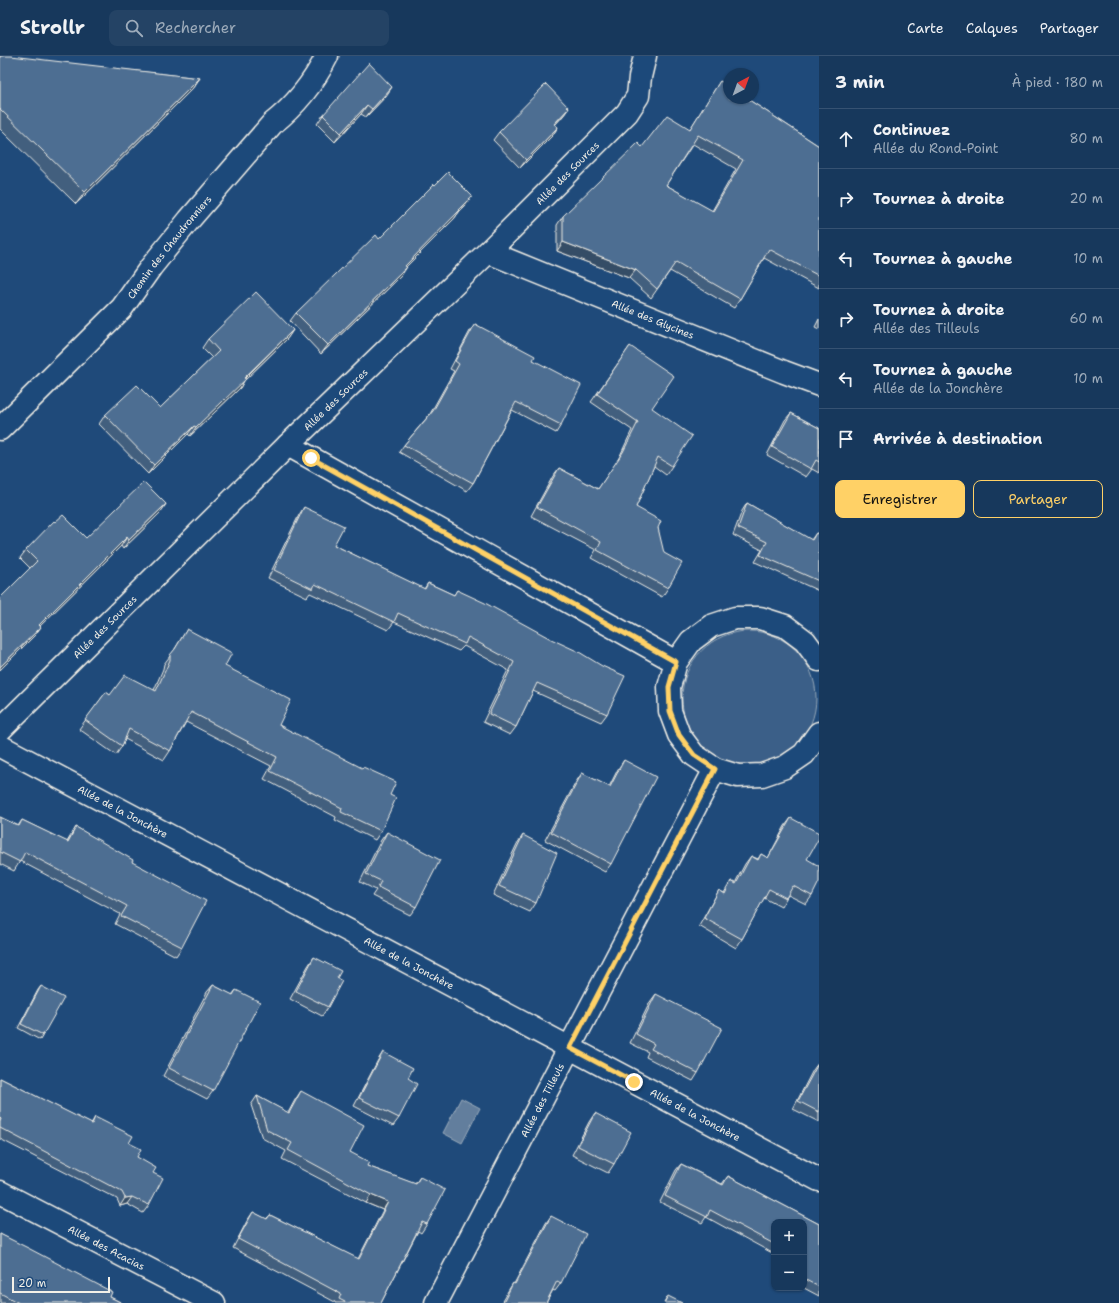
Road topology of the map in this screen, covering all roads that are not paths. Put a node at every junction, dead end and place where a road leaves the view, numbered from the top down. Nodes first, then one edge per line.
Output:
1 (327, 56) edge
2 (644, 56) edge
3 (488, 252) junction
4 (819, 385) edge
5 (0, 429) edge
6 (288, 445) junction
7 (819, 660) edge
8 (676, 662) junction
9 (0, 730) edge
10 (819, 734) edge
11 (0, 746) edge
12 (715, 769) junction
13 (570, 1048) junction
14 (819, 1180) edge
15 (0, 1192) edge
16 (214, 1303) edge
17 (436, 1303) edge

1 - 5 street, Chemin des Chaudronniers
2 - 3 street, Allée des Sources
3 - 4 street, Allée des Glycines
3 - 6 street, Allée des Sources
6 - 8 street
6 - 9 street, Allée des Sources
7 - 8 street
8 - 12 street
10 - 12 street
11 - 13 street, Allée de la Jonchère
12 - 13 street, Allée des Tilleuls
13 - 14 street, Allée de la Jonchère
13 - 17 street, Allée des Tilleuls
15 - 16 street, Allée des Acacias

